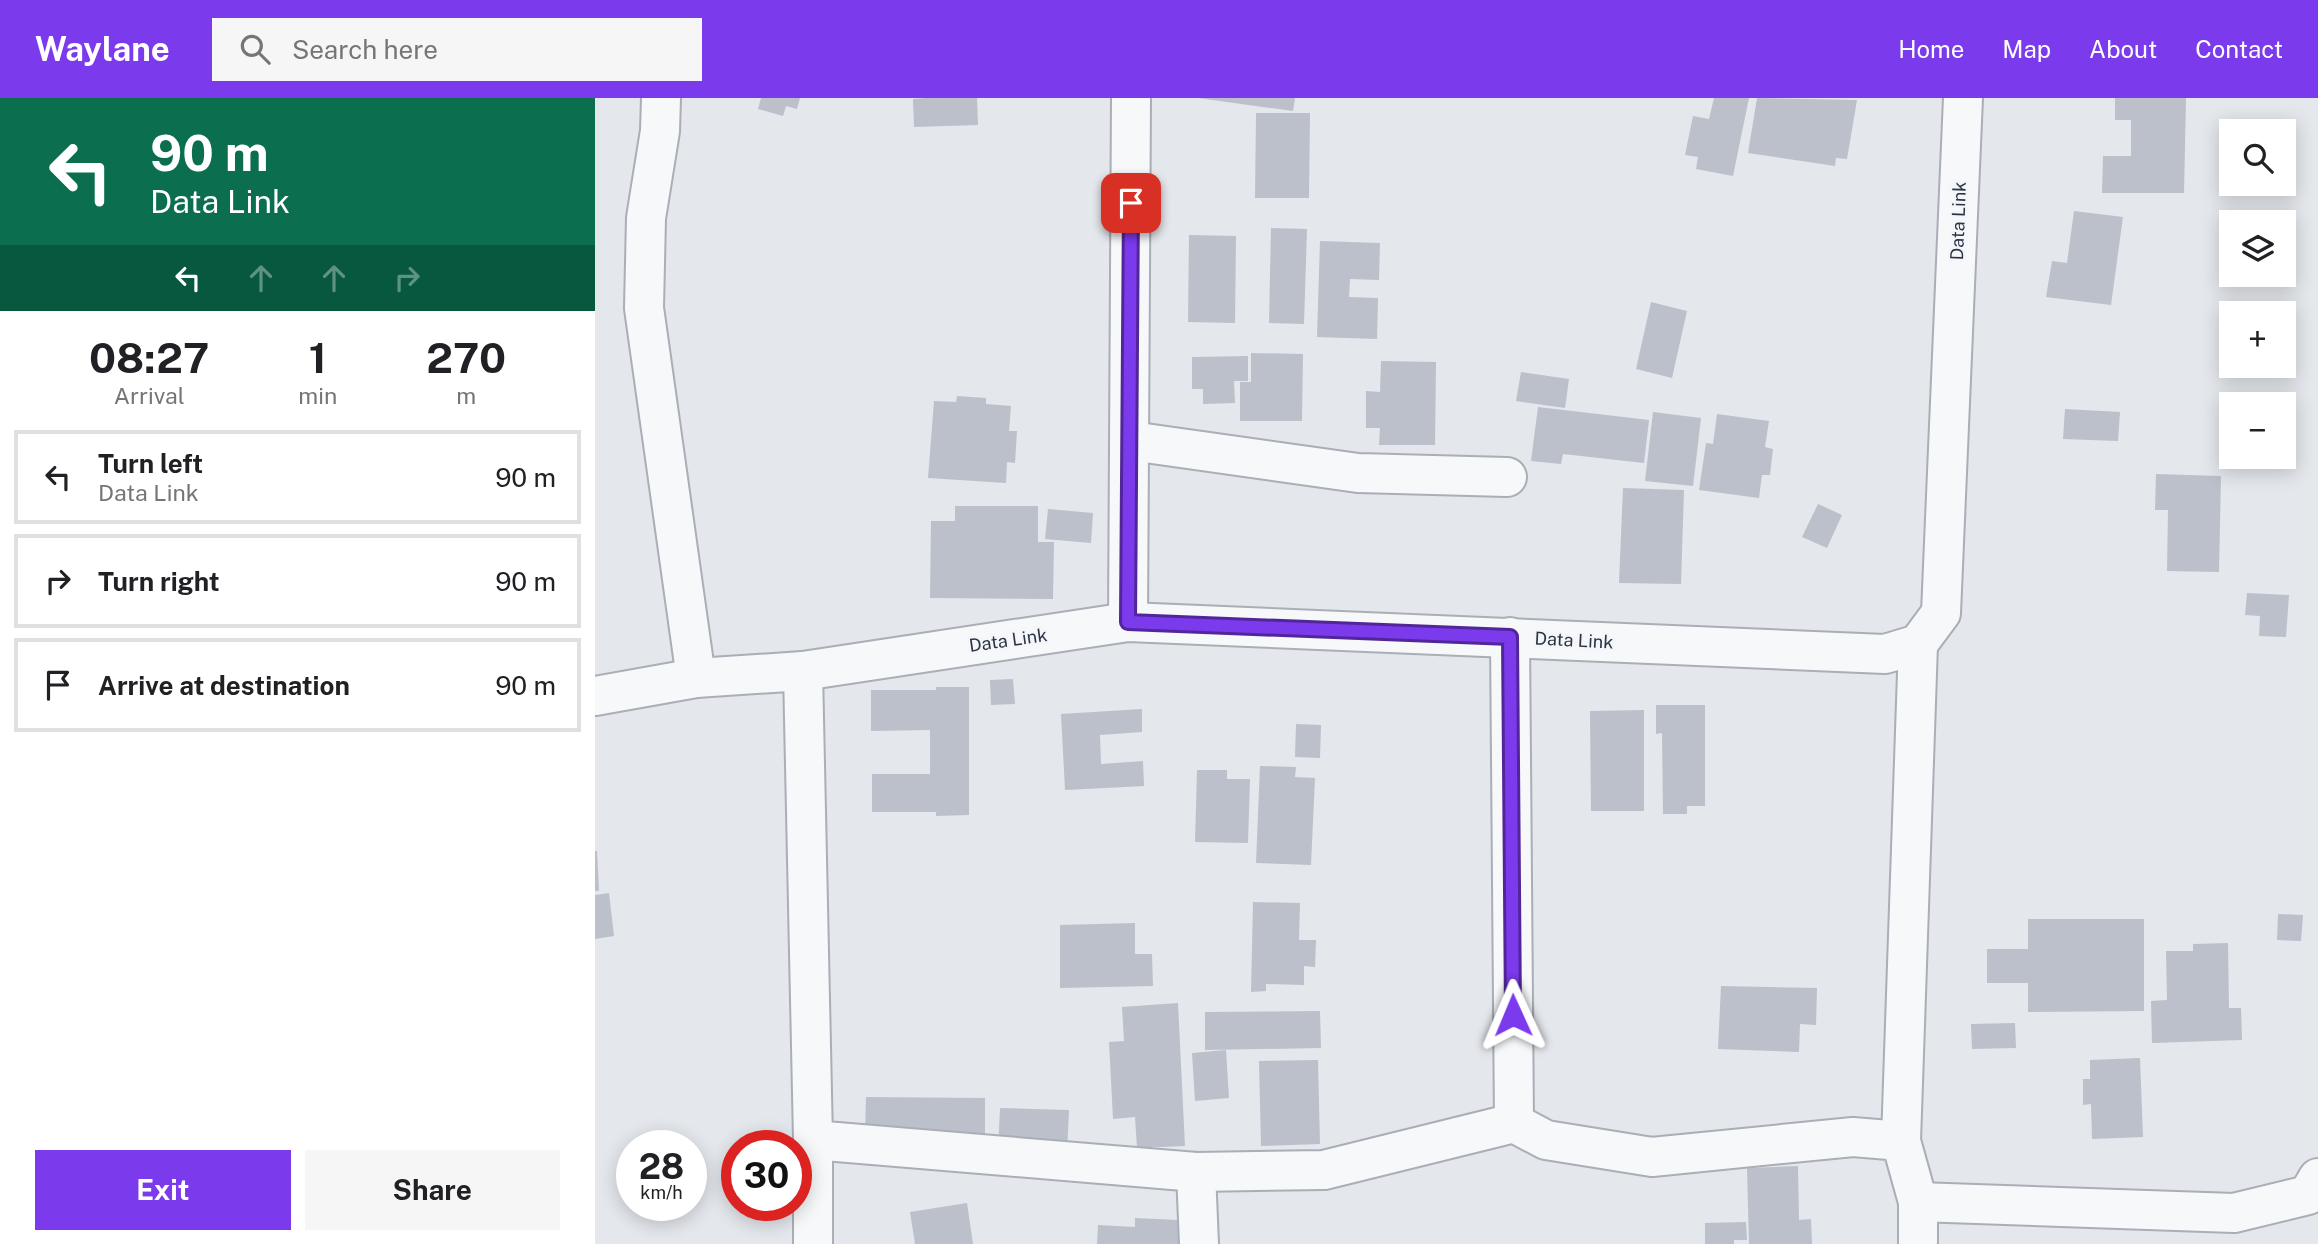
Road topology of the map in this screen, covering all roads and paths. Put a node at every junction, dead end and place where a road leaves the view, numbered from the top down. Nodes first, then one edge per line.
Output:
1 (661, 98) edge
2 (1131, 98) edge
3 (1963, 98) edge
4 (1131, 440) junction
5 (1507, 477) dead end
6 (1128, 622) junction
7 (1510, 637) junction
8 (1918, 644) junction
9 (803, 671) junction
10 (696, 678) junction
11 (595, 696) edge
12 (1514, 1123) junction
13 (813, 1140) junction
14 (1901, 1141) junction
15 (1196, 1172) junction
16 (2318, 1178) edge
17 (1918, 1202) junction
18 (813, 1244) edge
19 (1199, 1244) edge
20 (1918, 1244) edge

1 - 10 street
2 - 4 street
3 - 8 street, Data Link
4 - 5 street
4 - 6 street
6 - 7 street, Data Link
6 - 9 street, Data Link
7 - 8 street, Data Link
7 - 12 street
8 - 14 street
9 - 10 street, Data Link
9 - 13 street
10 - 11 street, Data Link
12 - 14 street
12 - 15 street
13 - 15 street
13 - 18 street
14 - 17 street
15 - 19 street
16 - 17 street
17 - 20 street

